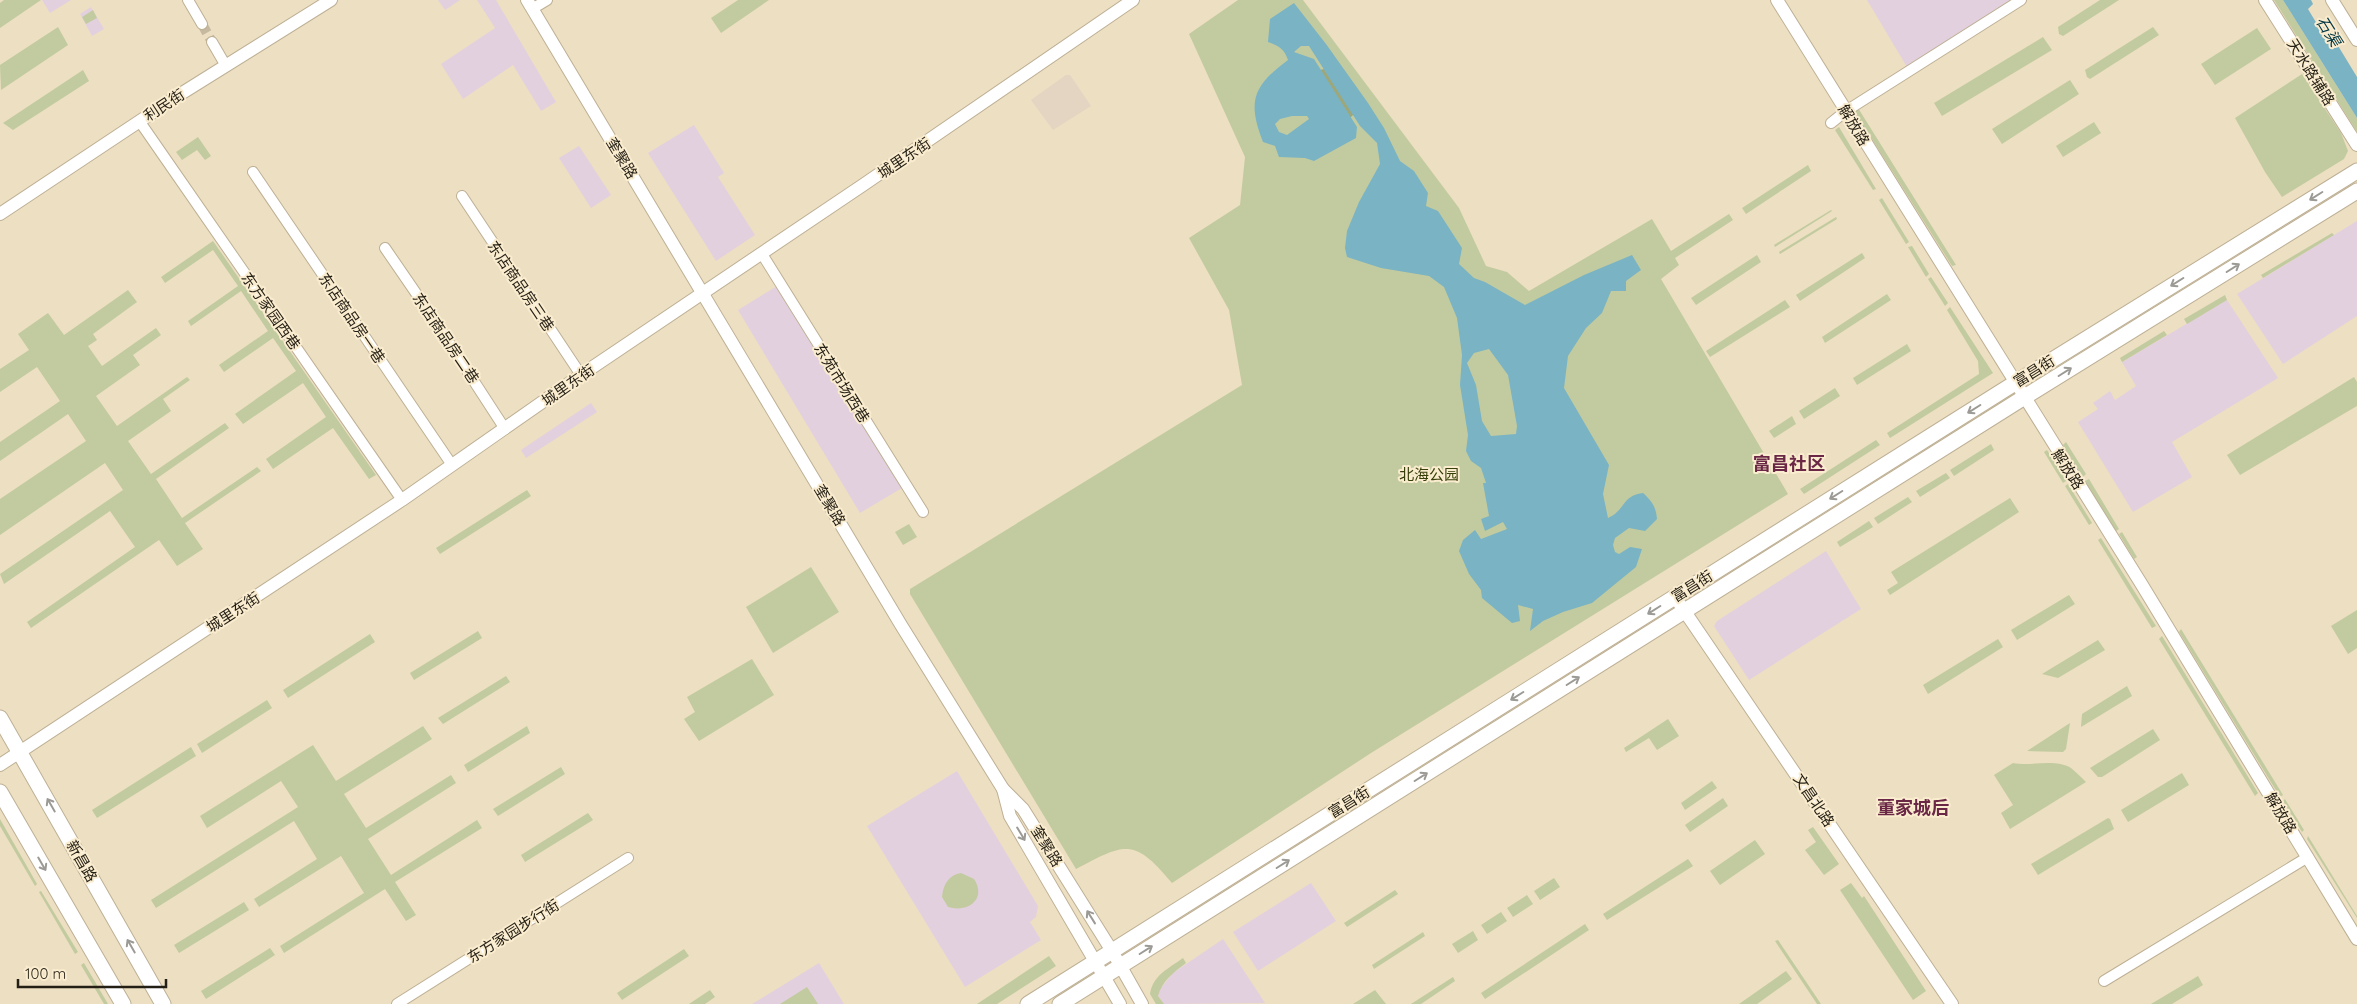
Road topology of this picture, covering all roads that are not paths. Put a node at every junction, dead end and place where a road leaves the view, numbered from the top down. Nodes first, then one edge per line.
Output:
1 (188, 0) edge
2 (331, 0) edge
3 (548, 0) edge
4 (1133, 0) edge
5 (1777, 0) edge
6 (2022, 0) edge
7 (2265, 0) edge
8 (2332, 0) edge
9 (530, 5) edge
10 (202, 24) tunnel mouth
11 (2357, 40) edge
12 (212, 42) tunnel mouth
13 (226, 66) junction
14 (1846, 111) junction
15 (140, 122) junction
16 (1831, 123) dead end
17 (2357, 145) edge
18 (2357, 171) edge
19 (253, 172) dead end
20 (2357, 191) edge
21 (462, 196) dead end
22 (0, 214) edge
23 (384, 248) dead end
24 (762, 254) junction
25 (703, 294) junction
26 (582, 374) junction
27 (2015, 383) junction
28 (2023, 398) junction
29 (505, 429) junction
30 (452, 465) junction
31 (402, 500) junction
32 (923, 512) dead end
33 (1675, 597) junction
34 (1685, 611) junction
35 (0, 718) edge
36 (20, 752) junction
37 (0, 765) edge
38 (1003, 789) junction
39 (0, 792) edge
40 (2308, 857) junction
41 (628, 858) dead end
42 (2357, 939) edge
43 (1112, 951) junction
44 (1096, 961) junction
45 (1120, 966) junction
46 (1104, 976) junction
47 (2104, 981) dead end
48 (122, 1004) edge
49 (164, 1004) edge
50 (397, 1004) edge
51 (1028, 1004) edge
52 (1060, 1004) edge
53 (1120, 1004) edge
54 (1142, 1004) edge
55 (1952, 1004) edge

1 - 10 street
2 - 13 street, 利民街
3 - 9 street
4 - 24 street, 城里东街
5 - 14 street, 解放路
6 - 14 street
7 - 17 street, 天水路辅路
8 - 11 street
9 - 25 street, 奎聚路
12 - 13 street
13 - 15 street, 利民街
14 - 16 street
14 - 27 street, 解放路
15 - 22 street, 利民街
15 - 31 street, 东方家园西巷
18 -> 27 main road, 富昌街
19 - 30 street, 东店商品房一巷
28 -> 20 main road, 富昌街
21 - 26 street, 东店商品房三巷
23 - 29 street, 东店商品房二巷
24 - 25 street, 城里东街
24 - 32 street, 东苑市场西巷
25 - 26 street, 城里东街
25 - 38 street, 奎聚路
26 - 29 street, 城里东街
27 - 28 street, 解放路
27 -> 33 main road, 富昌街
28 - 34 main road, 富昌街
28 - 40 street, 解放路
29 - 30 street, 城里东街
30 - 31 street, 城里东街
31 - 36 street, 城里东街
33 - 34 street, 文昌北路
33 -> 43 main road, 富昌街
45 -> 34 main road, 富昌街
34 - 55 street, 文昌北路
35 - 36 main road, 新昌路
36 - 37 street, 城里东街
49 -> 36 main road, 新昌路
43 -> 38 street, 奎聚路
38 -> 44 street
39 -> 48 main road
40 - 42 street, 解放路
40 - 47 street
41 - 50 street, 东方家园步行街
43 - 44 main road, 富昌街
43 - 45 street, 奎聚路
44 - 46 street
44 - 51 main road, 富昌街
45 - 46 main road, 富昌街
45 - 54 street, 奎聚路
46 - 52 main road, 富昌街
46 - 53 street

